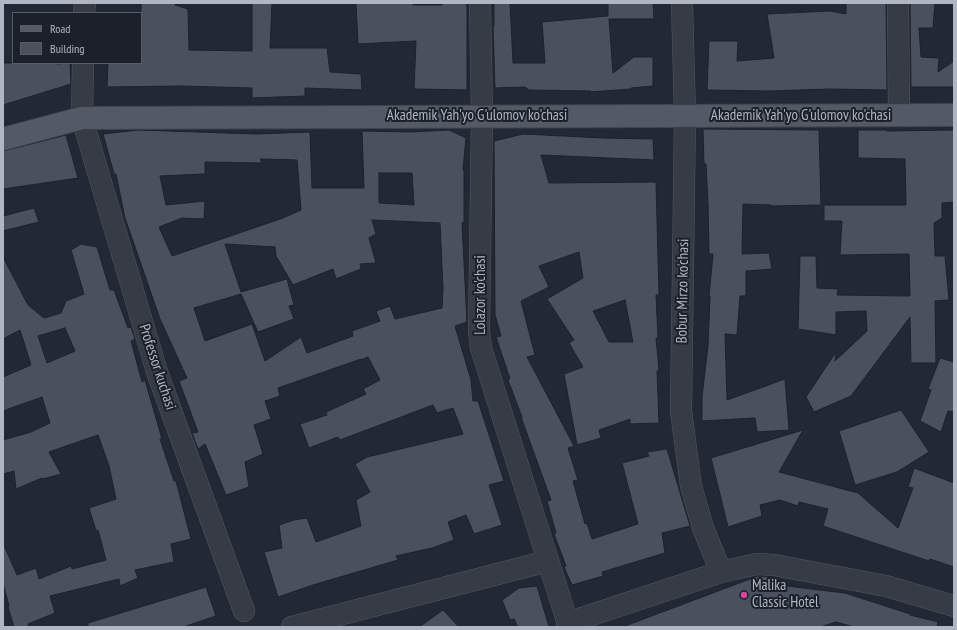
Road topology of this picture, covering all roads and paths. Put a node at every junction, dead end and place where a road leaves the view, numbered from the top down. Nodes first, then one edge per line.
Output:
1 (480, 3) edge
2 (682, 3) edge
3 (898, 3) edge
4 (83, 64) edge
5 (954, 115) edge
6 (482, 116) junction
7 (685, 116) junction
8 (899, 116) junction
9 (82, 118) junction
10 (3, 139) edge
11 (548, 561) junction
12 (721, 572) junction
13 (954, 606) edge
14 (244, 611) dead end
15 (568, 625) edge
16 (292, 627) edge

1 - 6 street, Lolazor ko'chasi
2 - 7 street, Bobur Mirzo ko'chasi
3 - 8 street
4 - 9 street, Professor kuchasi
5 - 8 main road, Akademik Yah'yo G'ulomov ko'chasi
6 - 7 main road, Akademik Yah'yo G'ulomov ko'chasi
6 - 9 main road, Akademik Yah'yo G'ulomov ko'chasi
6 - 11 street, Lolazor ko'chasi
7 - 8 main road, Akademik Yah'yo G'ulomov ko'chasi
7 - 12 street, Bobur Mirzo ko'chasi
9 - 10 main road, Akademik Yah'yo G'ulomov ko'chasi
9 - 14 street, Professor kuchasi
11 - 15 street, Lolazor ko'chasi
11 - 16 street
12 - 13 street
12 - 15 street

